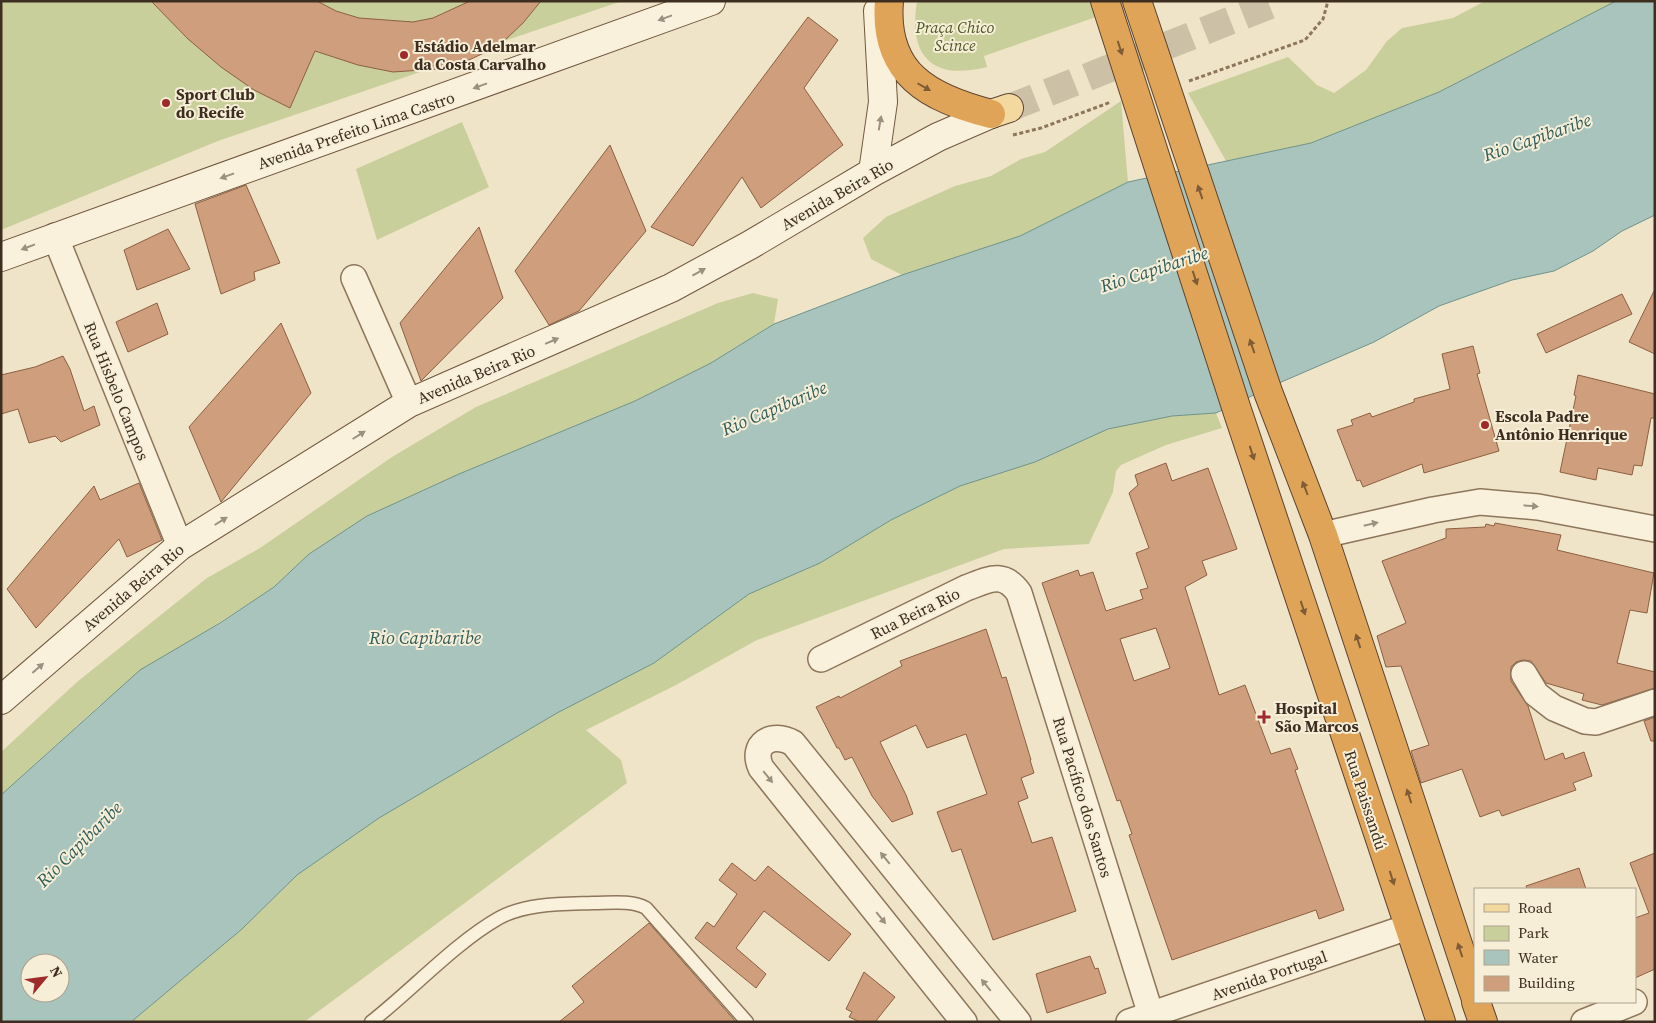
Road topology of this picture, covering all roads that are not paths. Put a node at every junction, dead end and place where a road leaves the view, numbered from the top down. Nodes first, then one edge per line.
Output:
1 (711, 1) edge
2 (878, 1) edge
3 (889, 1) edge
4 (1105, 1) edge
5 (1137, 1) edge
6 (1000, 111) joint
7 (873, 172) junction
8 (55, 236) junction
9 (1, 257) edge
10 (354, 278) dead end
11 (409, 403) junction
12 (1655, 530) edge
13 (1323, 535) junction
14 (180, 546) junction
15 (1011, 582) joint
16 (821, 659) dead end
17 (1524, 674) dead end
18 (1, 700) edge
19 (1655, 702) edge
20 (1408, 927) junction
21 (1474, 993) edge
22 (1655, 994) edge
23 (1636, 1001) edge
24 (1476, 1003) edge
25 (1632, 1003) edge
26 (1140, 1018) edge
27 (372, 1022) edge
28 (747, 1022) edge
29 (964, 1022) edge
30 (1018, 1022) edge
31 (1441, 1022) edge
32 (1483, 1022) edge
33 (1584, 1022) edge

1 -> 8 main road, Avenida Prefeito Lima Castro
7 -> 2 main road
3 -> 6 highway
4 -> 20 highway, Rua Paissandú
13 -> 5 highway
6 - 7 main road, Avenida Beira Rio
11 -> 7 main road, Avenida Beira Rio
8 -> 9 main road, Avenida Prefeito Lima Castro
8 - 14 street, Rua Hisbelo Campos
10 - 11 street
14 -> 11 main road, Avenida Beira Rio
13 -> 12 street
21 -> 13 highway
18 -> 14 main road, Avenida Beira Rio
15 - 16 street, Rua Beira Rio
15 - 26 street, Rua Pacífico dos Santos
17 - 19 street
20 - 26 street, Avenida Portugal
20 - 31 highway, Rua Paissandú
22 - 23 street
24 - 32 highway
25 - 33 street
27 - 28 lane
30 -> 29 street

